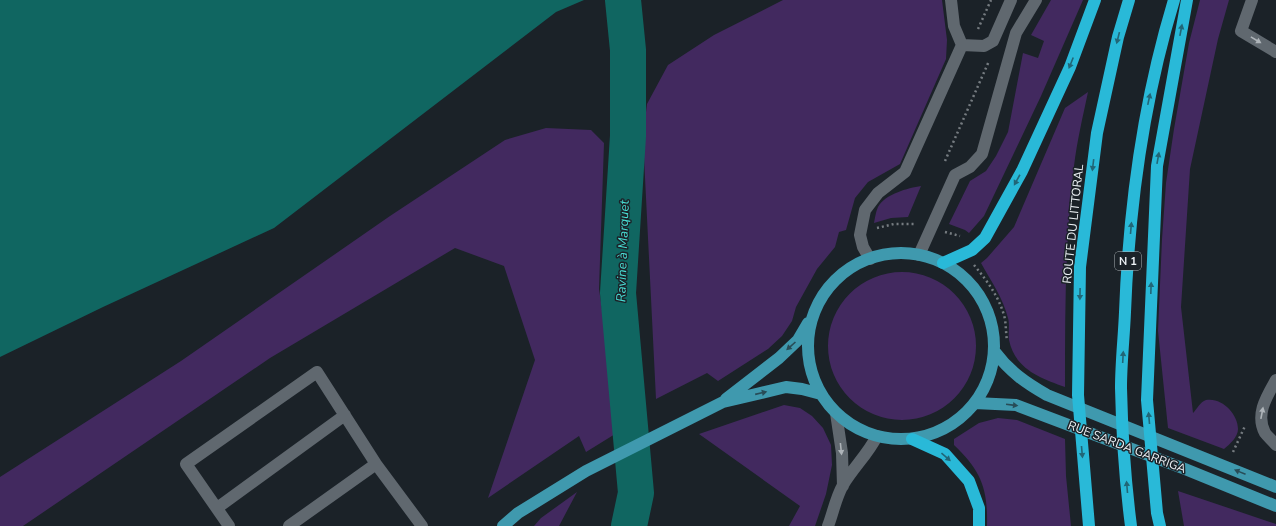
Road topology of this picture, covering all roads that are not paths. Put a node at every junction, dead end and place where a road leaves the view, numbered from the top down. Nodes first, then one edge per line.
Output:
1 (951, 0) edge
2 (1011, 0) edge
3 (1036, 0) edge
4 (1095, 0) edge
5 (1129, 0) edge
6 (1174, 0) edge
7 (1187, 0) edge
8 (1252, 0) edge
9 (962, 45) junction
10 (1276, 52) edge
11 (919, 255) junction
12 (870, 259) junction
13 (943, 263) junction
14 (813, 315) junction
15 (994, 352) junction
16 (1276, 380) edge
17 (821, 394) junction
18 (723, 402) junction
19 (975, 404) junction
20 (836, 413) junction
21 (345, 416) junction
22 (877, 436) junction
23 (912, 438) junction
24 (1276, 445) edge
25 (376, 464) junction
26 (843, 486) junction
27 (1276, 486) edge
28 (1276, 506) edge
29 (217, 508) junction
30 (229, 526) edge
31 (289, 526) edge
32 (422, 526) edge
33 (503, 526) edge
34 (828, 526) edge
35 (979, 526) edge
36 (1089, 526) edge
37 (1131, 526) edge
38 (1160, 526) edge

1 - 9 street
2 - 9 street
3 - 11 street
4 -> 13 highway
5 -> 36 highway, ROUTE DU LITTORAL
37 -> 6 highway, N 1
38 -> 7 highway
8 -> 10 street
9 - 12 street
11 - 12 main road
11 - 13 main road
12 - 14 main road
13 - 15 main road
14 - 17 main road
14 -> 18 main road
15 - 19 main road
27 -> 15 main road, RUE SARDA GARRIGA
24 -> 16 street
18 -> 17 main road
17 - 20 main road
18 - 33 main road
19 - 23 main road
19 -> 28 main road, RUE SARDA GARRIGA
20 - 22 main road
20 -> 26 street
21 - 25 street
21 - 29 street
21 - 29 street
22 - 23 main road
22 - 26 street
23 -> 35 highway
25 - 31 street
25 - 32 street
26 - 34 street
29 - 30 street

